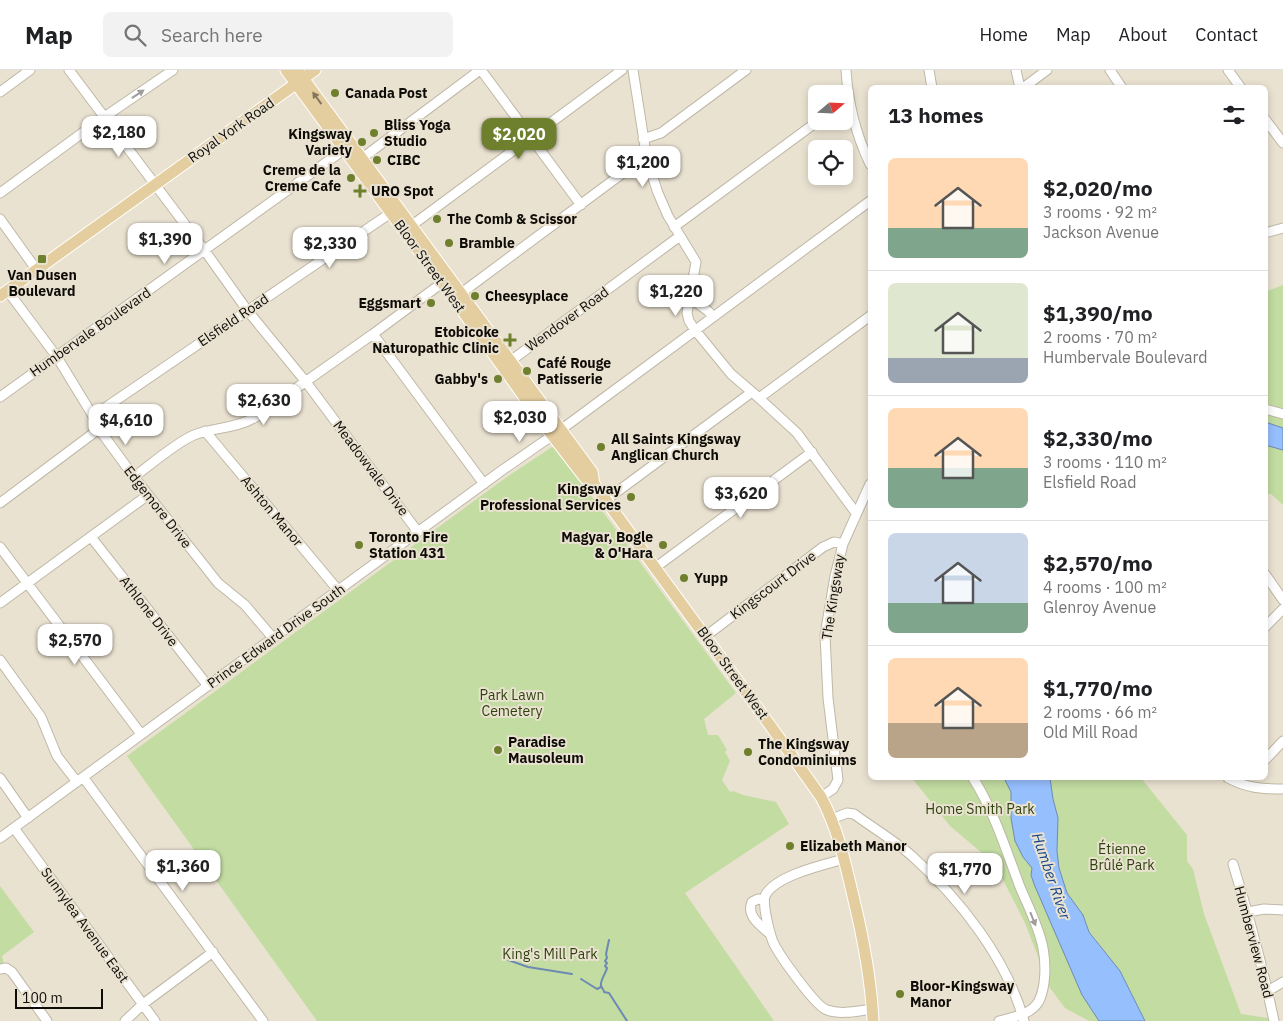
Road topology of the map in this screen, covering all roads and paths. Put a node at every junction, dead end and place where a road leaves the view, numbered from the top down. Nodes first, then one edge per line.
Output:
1 (30, 70) edge
2 (69, 70) edge
3 (173, 70) edge
4 (286, 70) edge
5 (315, 70) edge
6 (481, 70) edge
7 (622, 70) edge
8 (633, 70) edge
9 (746, 70) edge
10 (846, 70) edge
11 (930, 70) edge
12 (1016, 70) edge
13 (1047, 70) edge
14 (1110, 70) edge
15 (1228, 70) edge
16 (299, 78) edge
17 (846, 85) edge
18 (932, 85) edge
19 (1021, 85) edge
20 (1026, 85) edge
21 (1120, 85) edge
22 (1239, 85) edge
23 (0, 92) edge
24 (104, 117) junction
25 (853, 120) edge
26 (1268, 123) edge
27 (808, 128) edge
28 (530, 136) junction
29 (643, 139) junction
30 (1283, 143) edge
31 (348, 147) junction
32 (868, 159) edge
33 (647, 160) junction
34 (358, 161) junction
35 (154, 185) junction
36 (0, 193) edge
37 (868, 202) edge
38 (581, 204) junction
39 (395, 210) junction
40 (0, 219) edge
41 (674, 227) junction
42 (408, 228) junction
43 (1283, 228) edge
44 (1268, 232) edge
45 (680, 236) junction
46 (205, 251) junction
47 (36, 269) junction
48 (445, 280) junction
49 (4, 293) edge
50 (458, 296) junction
51 (689, 297) junction
52 (247, 310) junction
53 (713, 317) junction
54 (868, 317) edge
55 (695, 330) junction
56 (373, 334) junction
57 (57, 357) junction
58 (507, 364) junction
59 (306, 382) junction
60 (756, 395) junction
61 (0, 397) edge
62 (1268, 410) edge
63 (1283, 414) edge
64 (94, 416) junction
65 (99, 429) junction
66 (205, 431) junction
67 (557, 433) junction
68 (812, 452) junction
69 (134, 477) junction
70 (484, 484) junction
71 (868, 488) edge
72 (842, 493) junction
73 (148, 495) junction
74 (606, 500) junction
75 (0, 503) edge
76 (856, 513) junction
77 (418, 532) junction
78 (91, 536) junction
79 (842, 544) junction
80 (0, 547) edge
81 (656, 567) junction
82 (1268, 578) edge
83 (28, 583) junction
84 (338, 590) junction
85 (1283, 600) edge
86 (0, 603) edge
87 (1283, 609) edge
88 (1268, 624) edge
89 (706, 636) junction
90 (273, 638) junction
91 (0, 660) edge
92 (208, 686) junction
93 (141, 734) junction
94 (1283, 741) edge
95 (1268, 757) edge
96 (0, 778) edge
97 (80, 780) junction
98 (974, 780) edge
99 (1232, 780) edge
100 (1253, 782) edge
101 (1283, 788) edge
102 (821, 797) junction
103 (28, 818) junction
104 (832, 819) junction
105 (14, 828) junction
106 (0, 838) edge
107 (844, 859) junction
108 (1233, 864) dead end
109 (764, 900) junction
110 (1283, 910) edge
111 (1248, 912) junction
112 (770, 934) junction
113 (213, 952) junction
114 (4, 969) edge
115 (1283, 982) edge
116 (1268, 991) junction
117 (143, 1004) junction
118 (873, 1015) edge
119 (1023, 1018) edge
120 (47, 1021) edge
121 (125, 1021) edge
122 (155, 1021) edge
123 (263, 1021) edge
124 (999, 1021) edge
125 (1274, 1021) edge

1 - 23 street
2 - 24 street, Meadowvale Drive
24 -> 3 street
4 - 16 main road, Bloor Street West
5 - 16 main road, Royal York Road
6 - 28 street
6 - 34 street
7 - 28 street
8 - 29 street
9 - 29 street
10 - 17 street
11 - 18 street
12 - 19 street
13 - 20 street
14 - 21 street
15 - 22 street
16 - 31 main road, Bloor Street West
16 - 35 main road, Royal York Road
24 - 35 street, Meadowvale Drive
24 - 36 street
25 - 32 street
26 - 30 street
27 - 41 street
28 - 38 street
28 - 42 street
29 - 33 street
31 - 34 main road, Bloor Street West
31 - 46 street, Humbervale Boulevard
33 - 38 street
33 - 41 street
34 - 39 main road, Bloor Street West
35 - 46 street, Meadowvale Drive
35 - 47 main road, Royal York Road
37 - 53 street, Prince Edward Drive South
38 - 50 street
39 - 42 main road, Bloor Street West
39 - 52 street, Elsfield Road
40 - 47 street
41 - 45 street
42 - 48 main road, Bloor Street West
43 - 44 street
45 - 51 street
45 - 58 street, Wendover Road
46 - 52 street, Meadowvale Drive
46 - 57 street, Humbervale Boulevard
47 - 49 main road, Royal York Road
48 - 50 main road, Bloor Street West
48 - 56 street
49 - 57 street, Edgemore Drive
50 - 58 main road, Bloor Street West
51 - 53 street
51 - 55 street
52 - 59 street, Meadowvale Drive
52 - 64 street, Elsfield Road
53 - 55 street, Prince Edward Drive South
54 - 60 street
55 - 60 street
55 - 67 street, Prince Edward Drive South
56 - 59 street
56 - 70 street
57 - 61 street, Humbervale Boulevard
57 - 64 street, Edgemore Drive
58 - 67 main road, Bloor Street West
59 - 66 street
59 - 77 street, Meadowvale Drive
60 - 68 street
60 - 74 street
62 - 63 street
64 - 65 street, Edgemore Drive
65 - 69 street, Edgemore Drive
65 - 75 street
66 - 69 street
66 - 84 street, Ashton Manor
67 - 70 street, Prince Edward Drive South
67 - 74 main road, Bloor Street West
68 - 72 street
68 - 81 street
69 - 73 street, Edgemore Drive
70 - 77 street, Prince Edward Drive South
71 - 72 street
71 - 76 street, The Kingsway
72 - 76 street
73 - 78 street
73 - 90 street, Edgemore Drive
74 - 81 main road, Bloor Street West
76 - 79 street, The Kingsway
77 - 84 street, Prince Edward Drive South
78 - 83 street
78 - 92 street, Athlone Drive
79 - 89 street, Kingscourt Drive
79 - 102 street, The Kingsway
80 - 83 street
81 - 89 main road, Bloor Street West
82 - 85 street
83 - 86 street
83 - 93 street
84 - 90 street, Prince Edward Drive South
87 - 88 street
89 - 102 main road, Bloor Street West
90 - 92 street, Prince Edward Drive South
91 - 97 street
92 - 93 street, Prince Edward Drive South
93 - 97 street, Prince Edward Drive South
94 - 95 street
96 - 103 street
97 - 103 street, Prince Edward Drive South
97 - 113 street
98 -> 119 street
99 - 100 street
100 - 101 street
102 - 104 main road, Bloor Street West
103 - 105 street, Prince Edward Drive South
104 - 107 main road, Bloor Street West
104 - 119 street
105 - 106 street, Prince Edward Drive South
105 - 117 street, Sunnylea Avenue East
107 - 109 street
107 - 118 main road, Bloor Street West
108 - 111 street, Humberview Road
109 - 112 street
109 - 112 street
110 - 111 street
111 - 116 street, Humberview Road
112 - 118 street
113 - 117 street
113 - 123 street
114 - 120 street
115 - 116 street
116 - 125 street, Humberview Road
117 - 121 street
117 - 122 street, Sunnylea Avenue East
119 - 124 street

